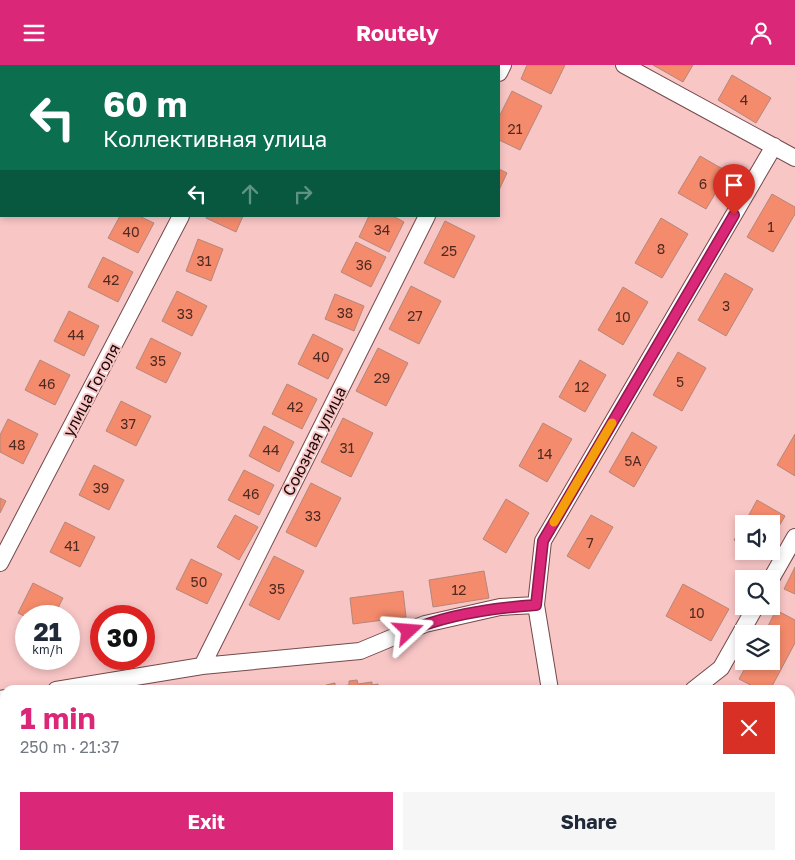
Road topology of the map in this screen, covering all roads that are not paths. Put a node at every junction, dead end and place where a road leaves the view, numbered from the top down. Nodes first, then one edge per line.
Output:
1 (624, 65) edge
2 (774, 146) junction
3 (795, 158) edge
4 (180, 217) edge
5 (426, 217) edge
6 (795, 537) edge
7 (0, 563) edge
8 (776, 570) edge
9 (536, 605) junction
10 (751, 615) edge
11 (202, 666) junction
12 (86, 685) edge
13 (549, 685) edge
14 (699, 685) edge

1 - 2 street
2 - 3 street
2 - 9 street
4 - 7 street, улица Гоголя
5 - 11 street, Союзная улица
6 - 8 street
9 - 11 street
9 - 13 street
10 - 14 street
11 - 12 street

